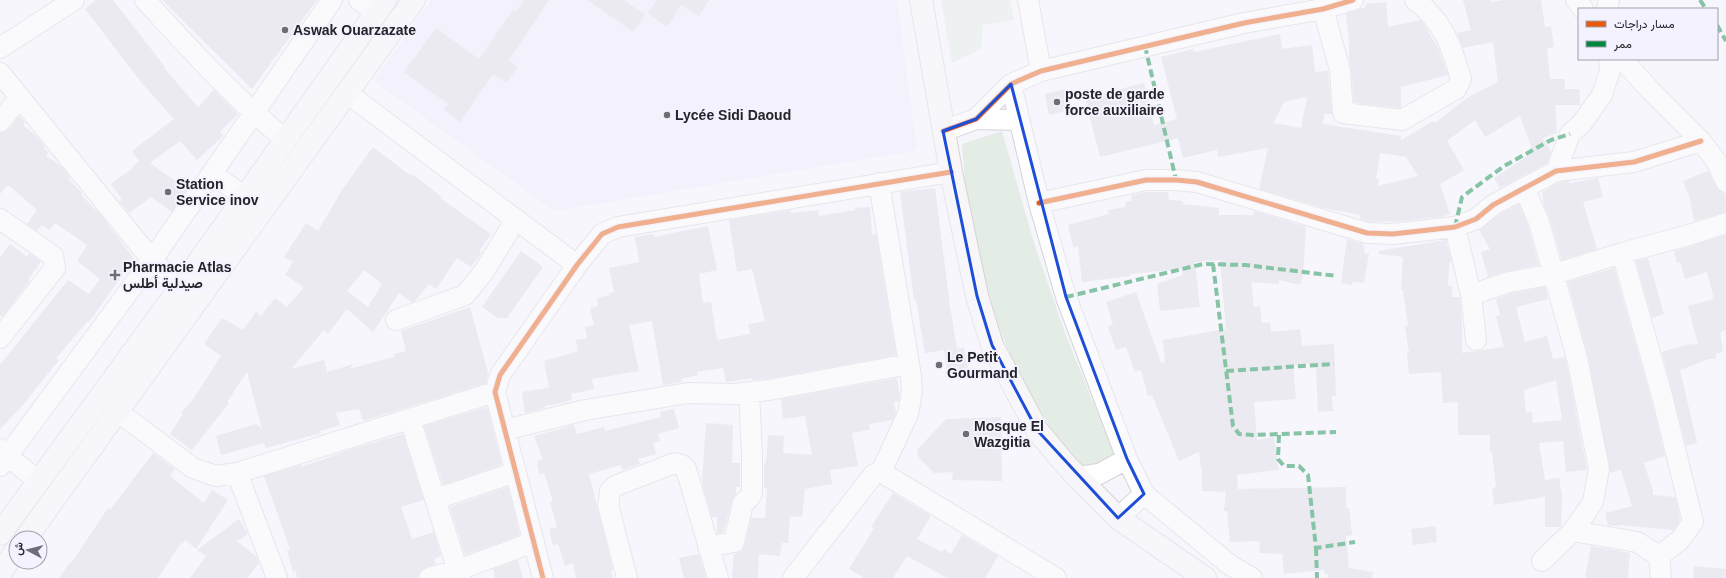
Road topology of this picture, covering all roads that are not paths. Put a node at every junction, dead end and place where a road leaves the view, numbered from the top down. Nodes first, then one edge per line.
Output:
1 (74, 0) edge
2 (145, 0) edge
3 (332, 0) edge
4 (414, 0) edge
5 (921, 0) edge
6 (1028, 0) edge
7 (1353, 0) edge
8 (1415, 0) edge
9 (1576, 0) edge
10 (374, 4) edge
11 (1323, 8) junction
12 (1582, 8) edge
13 (0, 48) edge
14 (1609, 60) edge
15 (1623, 60) edge
16 (1041, 71) junction
17 (0, 73) edge
18 (329, 79) junction
19 (1011, 84) junction
20 (347, 93) junction
21 (20, 98) junction
22 (254, 114) junction
23 (976, 119) junction
24 (1020, 120) junction
25 (0, 122) edge
26 (943, 131) junction
27 (286, 140) junction
28 (1701, 141) junction
29 (1556, 171) junction
30 (951, 172) junction
31 (212, 174) junction
32 (1726, 182) edge
33 (879, 183) junction
34 (1524, 188) junction
35 (245, 197) junction
36 (1039, 203) junction
37 (516, 220) junction
38 (1726, 223) edge
39 (1455, 227) junction
40 (3, 228) edge
41 (1622, 253) junction
42 (152, 260) junction
43 (577, 265) junction
44 (1555, 274) junction
45 (180, 288) junction
46 (1471, 295) junction
47 (197, 302) junction
48 (396, 320) dead end
49 (0, 338) edge
50 (1476, 340) dead end
51 (908, 364) junction
52 (495, 392) junction
53 (749, 392) junction
54 (117, 411) junction
55 (410, 419) junction
56 (505, 430) junction
57 (3, 457) edge
58 (1127, 459) junction
59 (516, 472) junction
60 (882, 472) junction
61 (237, 473) junction
62 (1077, 477) junction
63 (40, 480) junction
64 (1144, 494) junction
65 (436, 499) junction
66 (1118, 518) junction
67 (32, 530) edge
68 (1574, 532) junction
69 (0, 534) edge
70 (534, 542) junction
71 (708, 547) junction
72 (1659, 556) junction
73 (1542, 561) dead end
74 (8, 562) edge
75 (1032, 572) edge
76 (0, 573) edge
77 (459, 574) edge
78 (1194, 575) edge
79 (277, 578) edge
80 (429, 578) edge
81 (543, 578) edge
82 (627, 578) edge
83 (718, 578) edge
84 (793, 578) edge
85 (1056, 578) edge
86 (1252, 578) edge
87 (1661, 578) edge

1 - 13 street
2 - 22 street
3 - 22 street
4 - 20 main road
5 - 26 main road
6 - 16 street
7 - 11 street
8 - 11 street
9 - 12 street
10 - 18 main road
11 - 16 street
14 - 29 street
15 - 28 street
16 - 19 street
17 - 21 street
18 - 20 main road
18 - 27 main road
19 - 23 street
19 - 24 street
20 - 37 street
20 - 47 main road
21 - 25 street
21 - 42 street
22 - 27 street
22 - 31 street
23 - 24 street
23 - 26 street
24 - 36 street
26 - 30 main road
27 - 35 main road
28 - 29 street
28 - 32 street
29 - 34 street
30 - 33 street
30 - 62 main road
31 - 35 street
31 - 42 street
33 - 43 street
33 - 51 street
34 - 39 street
34 - 44 street
35 - 45 main road
36 - 39 street
36 - 58 street
37 - 43 street
37 - 48 street
38 - 41 street
39 - 46 street
40 - 49 street
41 - 44 street
41 - 72 street
42 - 45 street
42 - 57 street
43 - 52 street
44 - 46 street
44 - 68 street
45 - 47 street
45 - 63 main road
46 - 50 street
47 - 54 main road
51 - 53 street
51 - 60 street
52 - 55 street
52 - 56 street
53 - 56 street
53 - 71 street
54 - 61 street
54 - 67 main road
55 - 61 street
55 - 65 street
56 - 59 street
57 - 63 street
58 - 62 street
58 - 64 street
59 - 65 street
59 - 70 street
60 - 75 street
60 - 84 street
61 - 79 street
62 - 66 main road
63 - 69 main road
64 - 66 street
64 - 86 street
65 - 77 street
66 - 78 main road
68 - 72 street
68 - 73 street
70 - 77 street
70 - 81 street
71 - 82 street
71 - 83 street
72 - 87 street
74 - 76 main road
75 - 85 street
77 - 80 street

